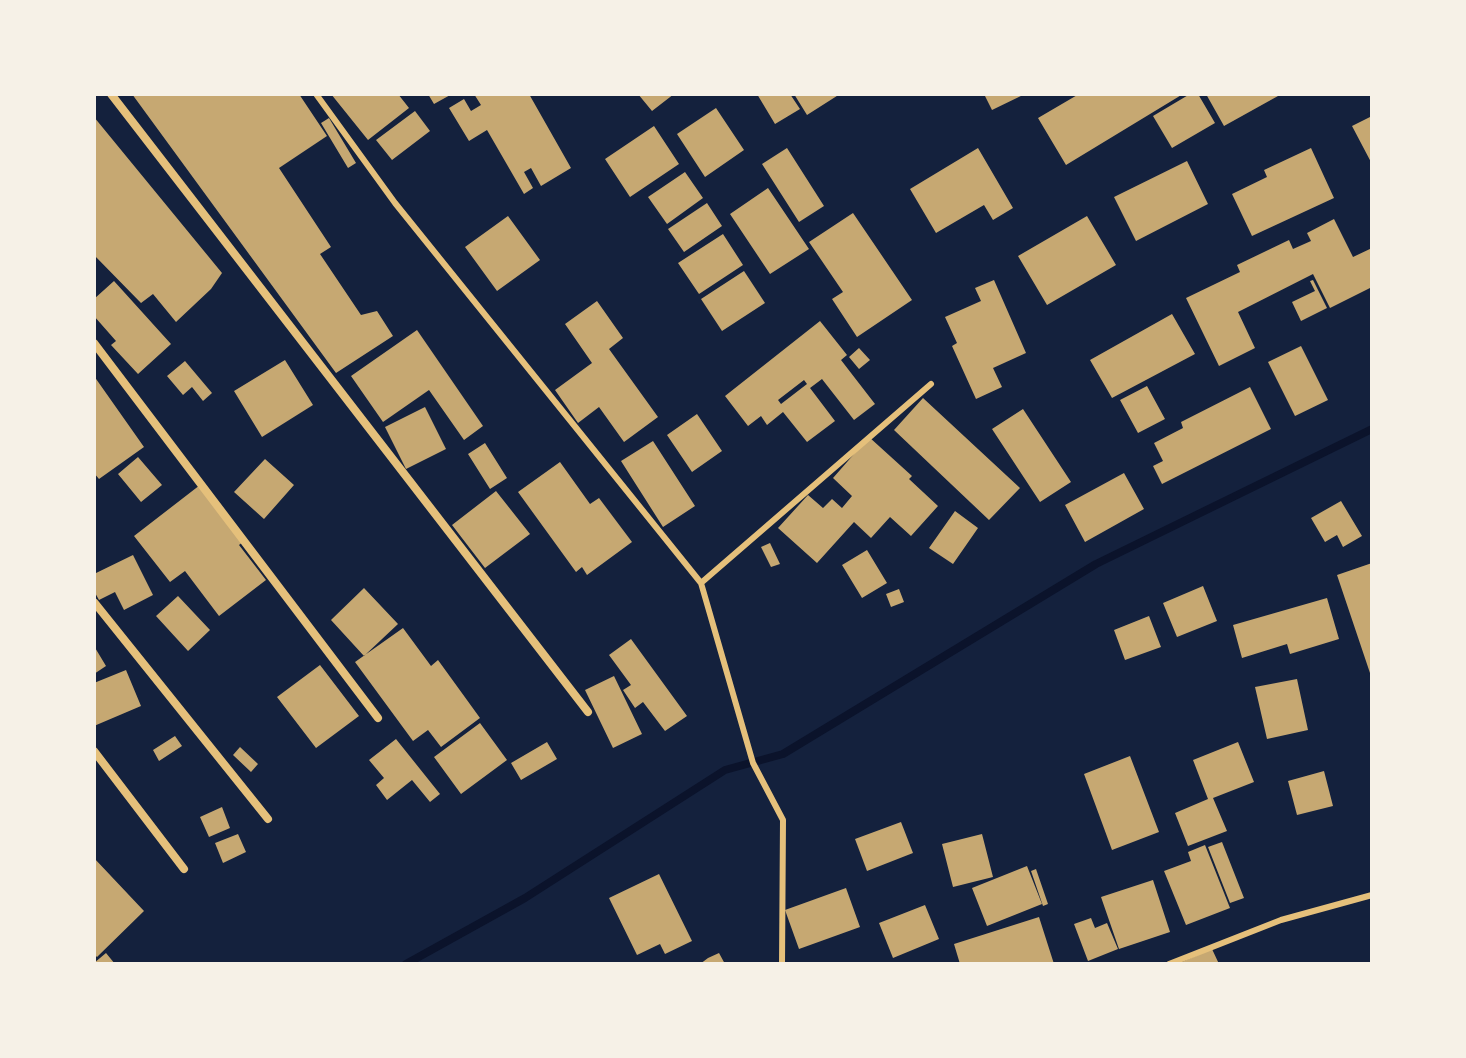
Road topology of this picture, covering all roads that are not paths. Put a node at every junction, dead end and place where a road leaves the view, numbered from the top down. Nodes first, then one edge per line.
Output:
1 (111, 94) edge
2 (316, 94) edge
3 (94, 343) edge
4 (931, 384) dead end
5 (701, 583) junction
6 (94, 602) edge
7 (588, 712) dead end
8 (378, 718) dead end
9 (94, 751) edge
10 (268, 819) dead end
11 (184, 869) dead end
12 (1372, 895) edge
13 (782, 964) edge
14 (1169, 964) edge

1 - 7 street
2 - 5 lane
3 - 8 street
4 - 5 lane
5 - 13 lane
6 - 10 street
9 - 11 street
12 - 14 lane

